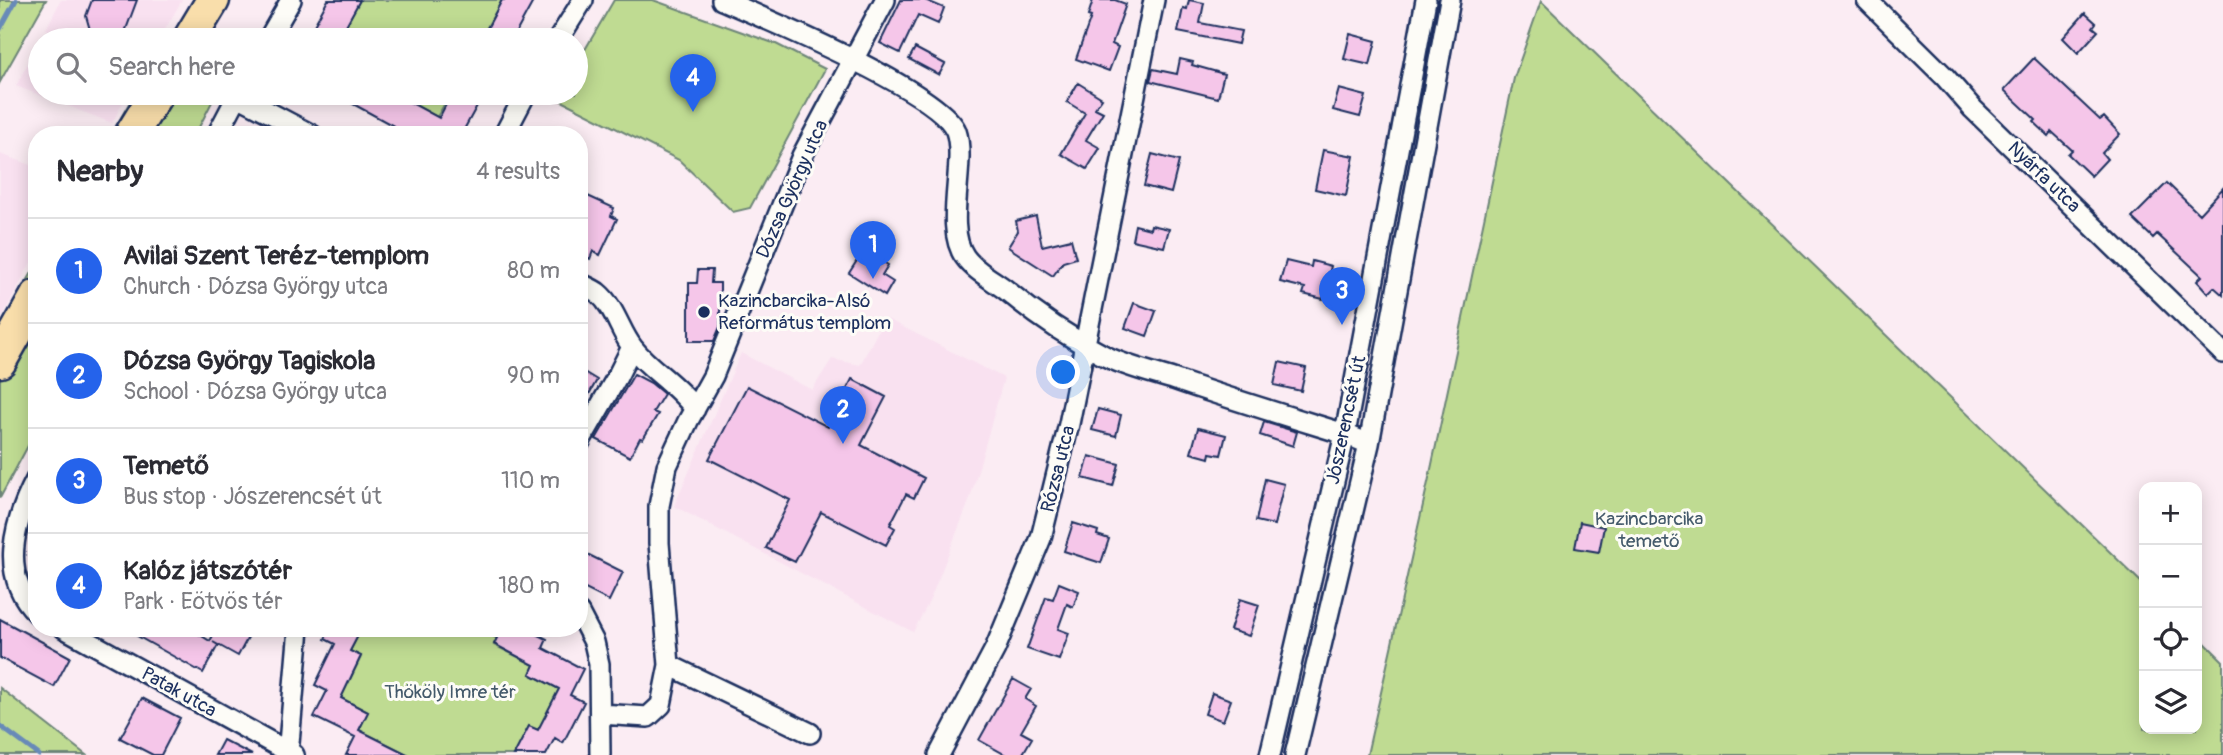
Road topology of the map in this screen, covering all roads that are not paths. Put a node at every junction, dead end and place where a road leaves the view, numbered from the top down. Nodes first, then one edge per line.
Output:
1 (213, 0) edge
2 (291, 0) edge
3 (583, 0) edge
4 (722, 0) edge
5 (885, 0) edge
6 (1154, 0) edge
7 (1426, 0) edge
8 (1450, 0) edge
9 (1867, 0) edge
10 (196, 28) edge
11 (275, 28) edge
12 (566, 28) edge
13 (854, 60) junction
14 (150, 105) edge
15 (231, 105) edge
16 (256, 105) edge
17 (519, 105) edge
18 (137, 126) edge
19 (220, 126) edge
20 (295, 126) edge
21 (508, 126) edge
22 (588, 288) edge
23 (28, 312) edge
24 (1084, 345) junction
25 (632, 346) junction
26 (2223, 354) edge
27 (0, 361) edge
28 (695, 409) junction
29 (588, 427) edge
30 (1345, 434) junction
31 (1369, 444) junction
32 (28, 497) edge
33 (28, 608) edge
34 (588, 632) edge
35 (80, 637) edge
36 (298, 637) edge
37 (669, 665) junction
38 (600, 714) junction
39 (810, 733) dead end
40 (290, 754) edge
41 (600, 755) edge
42 (939, 755) edge
43 (1270, 755) edge
44 (1296, 755) edge

1 - 10 main road
2 - 11 street
3 - 12 street
4 - 13 street
5 - 13 street, Dózsa György utca
6 - 24 street, Rózsa utca
7 - 30 street, Jószerencsét út
8 - 31 street, Jószerencsét út
9 - 26 street, Nyárfa utca
13 - 24 street
13 - 28 street, Dózsa György utca
14 - 18 main road
15 - 19 street
16 - 20 street
17 - 21 street
22 - 25 street
23 - 27 main road
24 - 30 street
24 - 42 street, Rózsa utca
25 - 28 street
25 - 29 street
28 - 37 street, Dózsa György utca
30 - 31 street
30 - 43 street, Jószerencsét út
31 - 44 street, Jószerencsét út
32 - 33 street
34 - 38 street
35 - 40 street, Patak utca
36 - 40 street
37 - 38 street, Dózsa György utca
37 - 39 street
38 - 41 street

